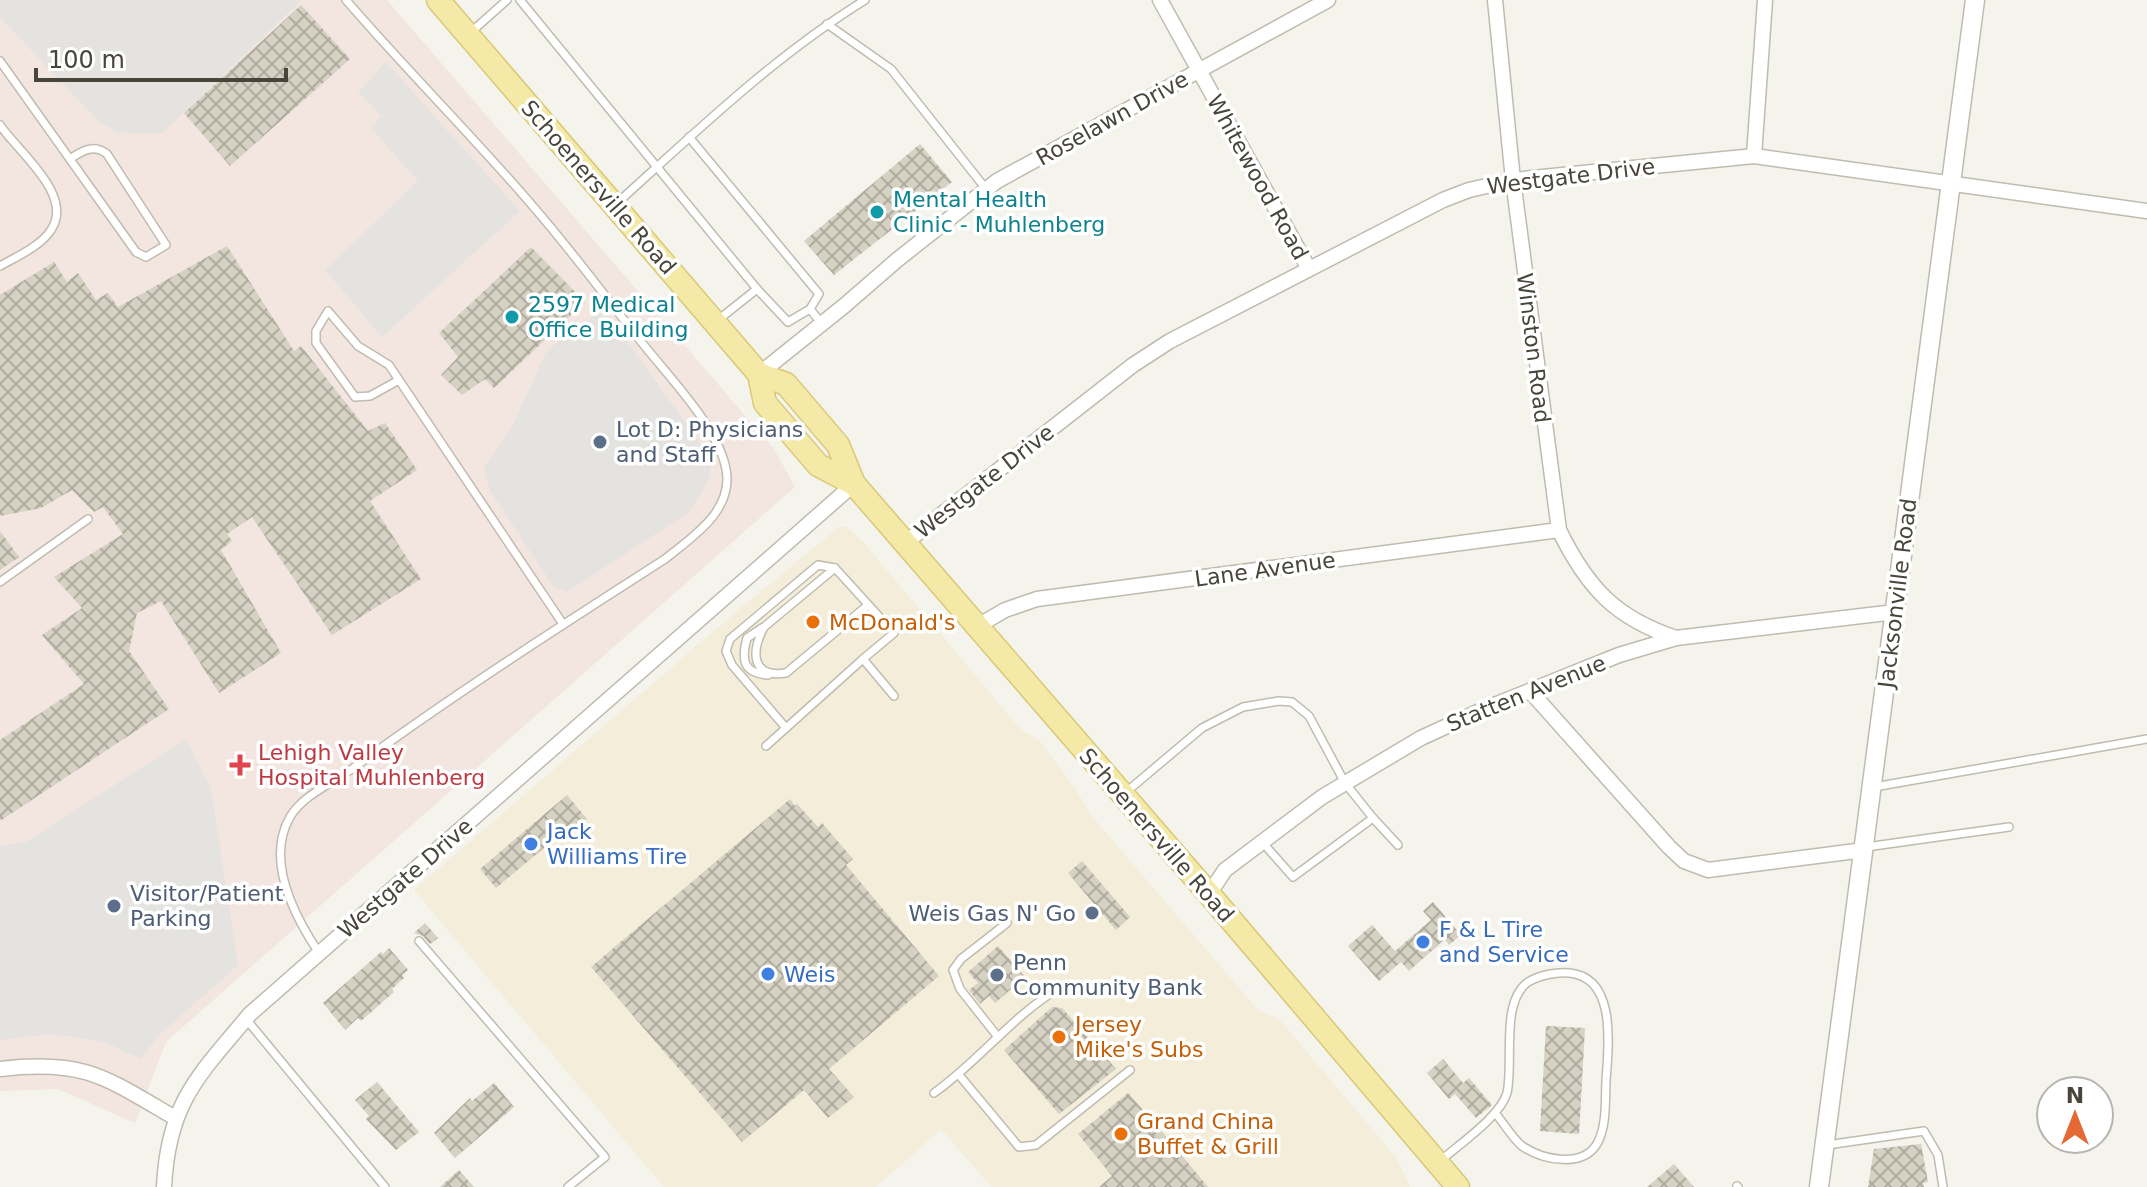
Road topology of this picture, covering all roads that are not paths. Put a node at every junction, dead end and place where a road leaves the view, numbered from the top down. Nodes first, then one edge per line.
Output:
1 (346, 0) edge
2 (438, 0) edge
3 (507, 0) edge
4 (520, 0) edge
5 (865, 0) edge
6 (1160, 0) edge
7 (1328, 0) edge
8 (1495, 0) edge
9 (1765, 0) edge
10 (1975, 0) edge
11 (853, 3) edge
12 (827, 24) junction
13 (468, 35) junction
14 (0, 61) edge
15 (1199, 70) junction
16 (0, 125) edge
17 (689, 137) junction
18 (1754, 156) junction
19 (70, 159) junction
20 (657, 166) junction
21 (1513, 180) junction
22 (1951, 184) junction
23 (986, 189) junction
24 (614, 205) junction
25 (2147, 211) edge
26 (0, 266) edge
27 (1309, 269) junction
28 (757, 289) junction
29 (810, 309) junction
30 (715, 323) junction
31 (822, 324) junction
32 (759, 374) junction
33 (399, 380) junction
34 (854, 484) junction
35 (88, 519) dead end
36 (1559, 530) junction
37 (905, 543) junction
38 (835, 568) junction
39 (0, 582) edge
40 (868, 605) junction
41 (1895, 612) junction
42 (563, 624) junction
43 (976, 627) junction
44 (1676, 638) junction
45 (863, 659) junction
46 (1530, 691) junction
47 (894, 696) dead end
48 (786, 728) junction
49 (2147, 739) edge
50 (766, 746) dead end
51 (1345, 783) junction
52 (1872, 787) junction
53 (1123, 795) junction
54 (1373, 818) junction
55 (2009, 827) dead end
56 (1261, 841) junction
57 (1398, 845) dead end
58 (1864, 849) junction
59 (1209, 894) junction
60 (1007, 923) dead end
61 (419, 941) dead end
62 (319, 953) junction
63 (1061, 987) dead end
64 (246, 1019) junction
65 (998, 1037) junction
66 (0, 1069) edge
67 (1130, 1070) dead end
68 (959, 1075) junction
69 (934, 1093) dead end
70 (1495, 1113) junction
71 (175, 1118) junction
72 (1825, 1145) junction
73 (1437, 1163) junction
74 (164, 1187) edge
75 (385, 1187) edge
76 (568, 1187) edge
77 (1458, 1187) edge
78 (1819, 1187) edge
79 (1943, 1187) edge

1 - 42 lane
2 - 13 main road, Schoenersville Road
3 - 13 lane
4 - 20 lane
5 - 11 lane
6 - 15 street, Whitewood Road
7 - 15 street, Roselawn Drive
8 - 21 street, Winston Road
9 - 18 street
10 - 22 street, Jacksonville Road
11 - 12 lane
12 - 17 lane
12 - 23 lane
13 - 24 main road, Schoenersville Road
14 - 19 lane
15 - 23 street, Roselawn Drive
15 - 27 street, Whitewood Road
16 - 26 lane
17 - 20 lane
17 - 29 lane
18 - 21 street, Westgate Drive
18 - 22 street, Westgate Drive
19 - 19 lane
20 - 24 lane
20 - 28 lane
21 - 27 street, Westgate Drive
21 - 36 street, Winston Road
22 - 25 street, Westgate Drive
22 - 41 street, Jacksonville Road
23 - 31 street, Roselawn Drive
24 - 30 main road, Schoenersville Road
27 - 37 street, Westgate Drive
28 - 29 lane
28 - 30 lane
29 - 31 lane
30 - 32 main road, Schoenersville Road
31 - 32 street, Roselawn Drive
32 - 34 main road, Schoenersville Road
33 - 33 lane
33 - 42 lane
34 - 37 main road, Schoenersville Road
34 - 62 street, Westgate Drive
35 - 39 lane
36 - 43 street, Lane Avenue
36 - 44 street, Winston Road
37 - 43 main road, Schoenersville Road
38 - 40 lane
38 - 40 lane
38 - 48 lane
40 - 45 lane
41 - 44 street, Statten Avenue
41 - 52 street, Jacksonville Road
42 - 62 lane
43 - 53 main road, Schoenersville Road
44 - 46 street, Statten Avenue
45 - 47 lane
45 - 48 lane
46 - 51 street, Statten Avenue
46 - 58 street
48 - 50 lane
49 - 52 lane
51 - 53 lane
51 - 54 lane
51 - 56 street, Statten Avenue
52 - 58 street, Jacksonville Road
53 - 59 main road, Schoenersville Road
54 - 56 lane
54 - 57 lane
55 - 58 lane
56 - 59 street, Statten Avenue
58 - 72 street, Jacksonville Road
59 - 73 main road, Schoenersville Road
60 - 65 lane
61 - 76 lane
62 - 64 street, Westgate Drive
63 - 65 lane
64 - 71 street, Westgate Drive
64 - 75 lane
65 - 68 lane
66 - 71 street
67 - 68 lane
68 - 69 lane
70 - 70 lane
70 - 73 lane
71 - 74 street, Westgate Drive
72 - 78 street, Jacksonville Road
72 - 79 lane
73 - 77 main road, Schoenersville Road

